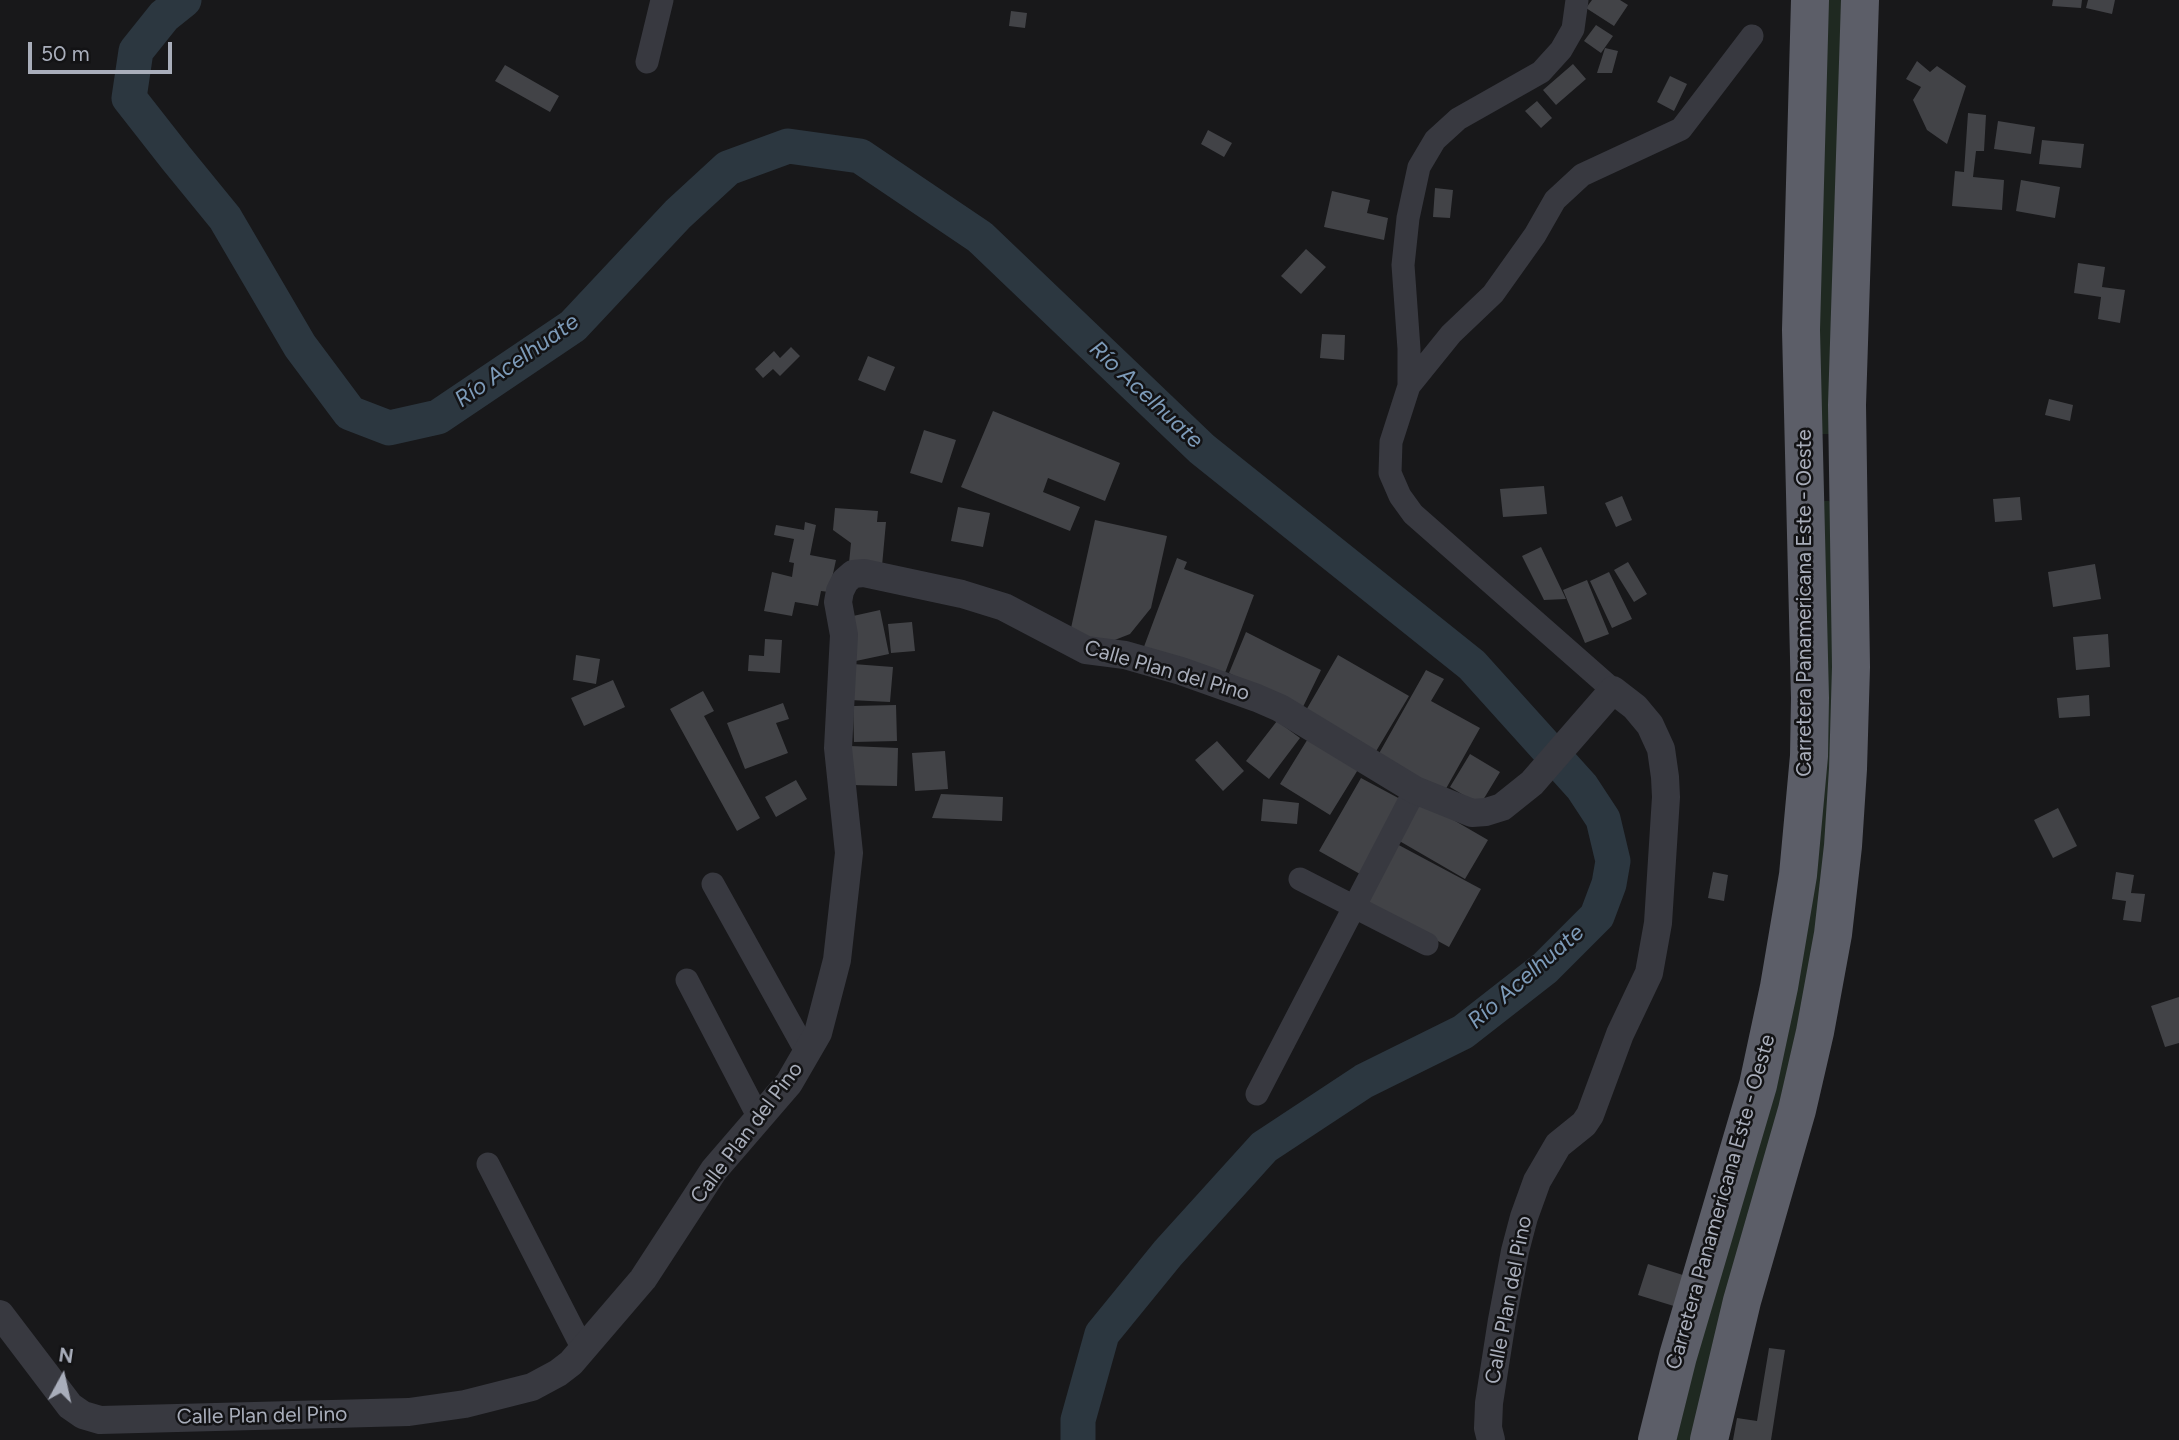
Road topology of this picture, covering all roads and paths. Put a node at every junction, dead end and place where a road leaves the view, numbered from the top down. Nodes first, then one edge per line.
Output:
1 (662, 0) edge
2 (1577, 0) edge
3 (1810, 0) edge
4 (1860, 0) edge
5 (1752, 36) dead end
6 (647, 62) dead end
7 (1409, 386) junction
8 (1847, 422) junction
9 (1804, 423) junction
10 (1848, 500) junction
11 (1805, 501) junction
12 (1613, 690) junction
13 (1415, 790) junction
14 (1300, 879) dead end
15 (713, 884) dead end
16 (1354, 906) junction
17 (1427, 944) dead end
18 (687, 980) dead end
19 (807, 1053) junction
20 (1257, 1094) dead end
21 (759, 1118) junction
22 (488, 1164) dead end
23 (0, 1314) edge
24 (583, 1349) junction
25 (1491, 1440) edge
26 (1657, 1440) edge
27 (1709, 1440) edge

1 - 6 street
2 - 7 street
3 - 9 highway, Carretera Panamericana Este - Oeste
4 - 8 highway, Carretera Panamericana Este - Oeste
5 - 7 street
7 - 12 street
8 - 9 highway
8 - 10 highway, Carretera Panamericana Este - Oeste
9 - 11 highway, Carretera Panamericana Este - Oeste
10 - 11 highway
10 - 27 highway, Carretera Panamericana Este - Oeste
11 - 26 highway, Carretera Panamericana Este - Oeste
12 - 13 street, Calle Plan del Pino
12 - 25 street, Calle Plan del Pino
13 - 16 street
13 - 19 street, Calle Plan del Pino
14 - 16 street
15 - 19 street
16 - 17 street
16 - 20 street
18 - 21 street
19 - 21 street, Calle Plan del Pino
21 - 24 street, Calle Plan del Pino
22 - 24 street
23 - 24 street, Calle Plan del Pino

